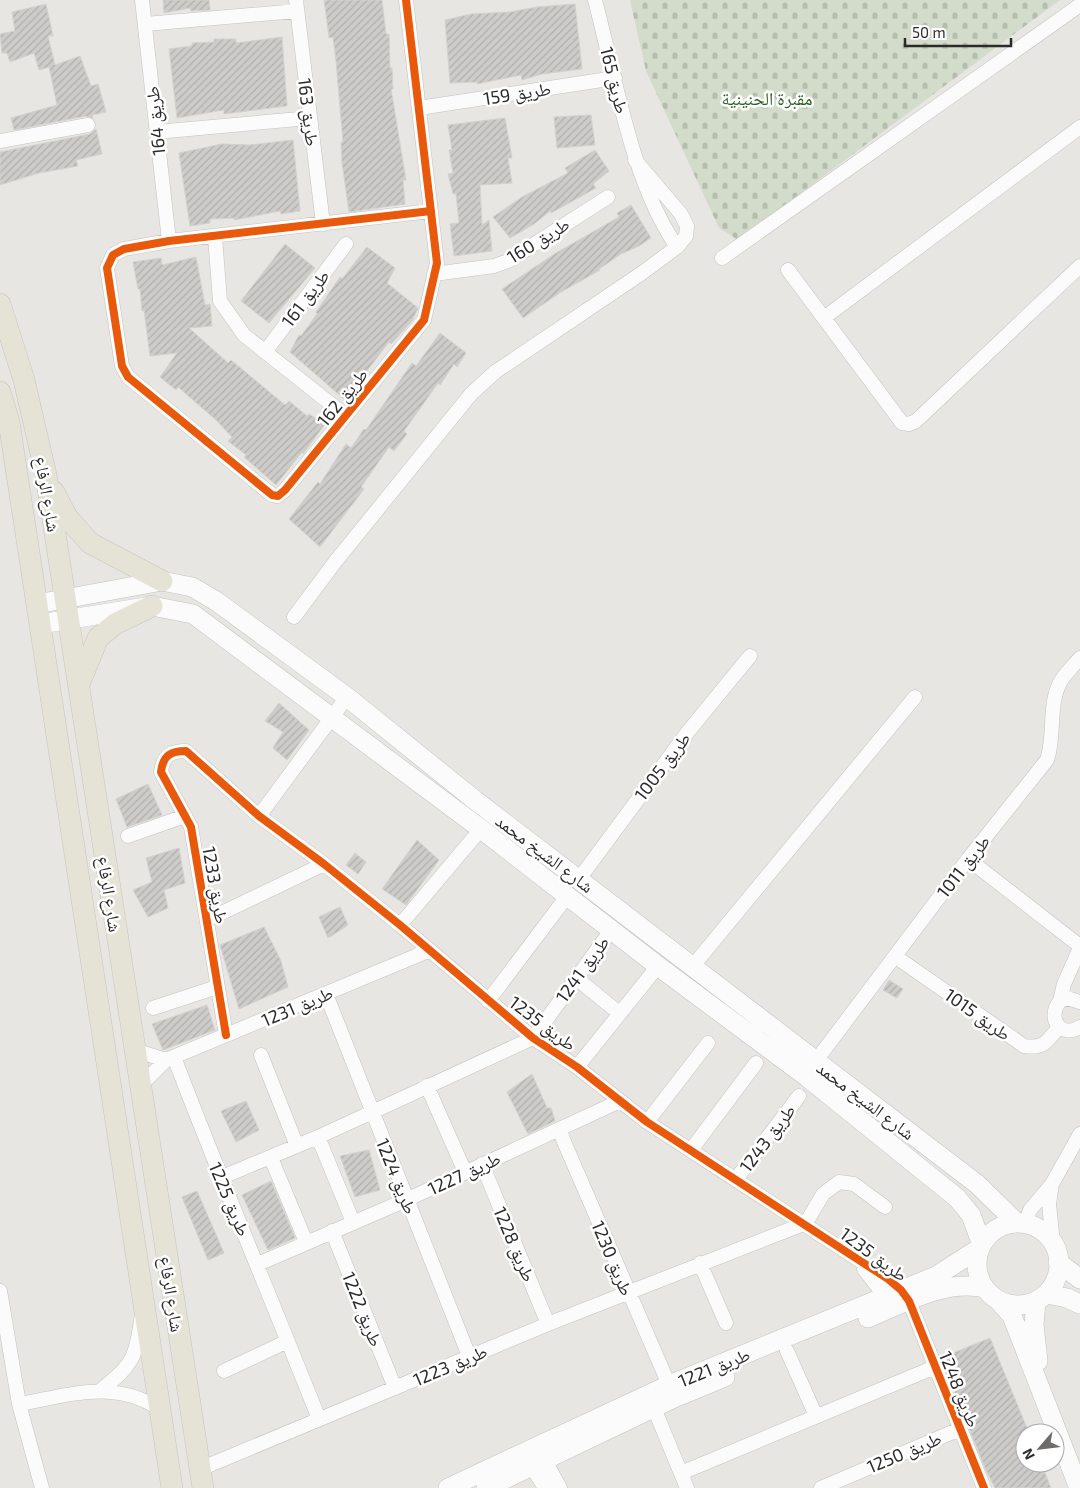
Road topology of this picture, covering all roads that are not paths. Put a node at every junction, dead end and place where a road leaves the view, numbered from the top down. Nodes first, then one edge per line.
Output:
1 (142, 0) edge
2 (406, 0) edge
3 (595, 0) edge
4 (1080, 5) edge
5 (296, 6) edge
6 (145, 24) junction
7 (615, 78) junction
8 (419, 108) junction
9 (310, 118) junction
10 (88, 125) dead end
11 (1080, 127) edge
12 (156, 132) junction
13 (0, 141) edge
14 (636, 160) junction
15 (608, 197) dead end
16 (431, 211) junction
17 (323, 224) junction
18 (215, 237) junction
19 (170, 241) junction
20 (346, 244) dead end
21 (677, 247) junction
22 (722, 258) dead end
23 (1080, 266) edge
24 (788, 270) dead end
25 (434, 274) junction
26 (0, 304) edge
27 (825, 317) junction
28 (265, 352) junction
29 (0, 392) edge
30 (346, 416) junction
31 (46, 475) junction
32 (162, 581) junction
33 (152, 606) junction
34 (67, 609) junction
35 (38, 614) junction
36 (294, 617) dead end
37 (750, 656) dead end
38 (1080, 658) edge
39 (78, 689) junction
40 (915, 697) dead end
41 (347, 698) junction
42 (333, 718) junction
43 (174, 751) joint
44 (185, 816) junction
45 (259, 816) junction
46 (481, 828) junction
47 (128, 836) dead end
48 (968, 859) junction
49 (324, 864) junction
50 (579, 879) junction
51 (568, 895) junction
52 (208, 920) junction
53 (400, 925) junction
54 (612, 928) junction
55 (1080, 947) edge
56 (428, 950) junction
57 (896, 957) junction
58 (658, 966) junction
59 (692, 968) junction
60 (576, 978) junction
61 (217, 987) junction
62 (326, 994) junction
63 (488, 1001) junction
64 (1060, 1001) junction
65 (1080, 1002) edge
66 (153, 1008) dead end
67 (619, 1013) junction
68 (1060, 1027) junction
69 (1080, 1027) edge
70 (226, 1035) junction
71 (532, 1038) junction
72 (708, 1043) dead end
73 (134, 1050) junction
74 (262, 1055) dead end
75 (170, 1059) junction
76 (815, 1062) junction
77 (756, 1063) dead end
78 (577, 1067) junction
79 (140, 1086) junction
80 (427, 1086) junction
81 (799, 1096) dead end
82 (620, 1101) junction
83 (371, 1111) junction
84 (647, 1122) junction
85 (559, 1130) junction
86 (1080, 1134) edge
87 (318, 1137) junction
88 (297, 1146) junction
89 (691, 1150) junction
90 (271, 1158) junction
91 (482, 1164) junction
92 (465, 1172) junction
93 (220, 1178) junction
94 (736, 1180) junction
95 (1052, 1184) junction
96 (406, 1200) junction
97 (885, 1207) dead end
98 (353, 1222) junction
99 (806, 1223) junction
100 (1021, 1223) junction
101 (332, 1231) junction
102 (306, 1242) junction
103 (1053, 1243) junction
104 (981, 1246) junction
105 (1058, 1262) junction
106 (700, 1263) junction
107 (258, 1264) junction
108 (1080, 1279) edge
109 (0, 1291) edge
110 (628, 1293) junction
111 (991, 1294) junction
112 (1041, 1297) junction
113 (144, 1300) junction
114 (896, 1300) junction
115 (1080, 1304) edge
116 (726, 1323) dead end
117 (548, 1324) junction
118 (288, 1341) junction
119 (787, 1351) junction
120 (470, 1356) junction
121 (935, 1367) junction
122 (224, 1371) dead end
123 (669, 1385) junction
124 (395, 1388) junction
125 (101, 1390) junction
126 (19, 1404) junction
127 (654, 1408) junction
128 (160, 1409) junction
129 (816, 1416) junction
130 (319, 1419) junction
131 (960, 1429) junction
132 (534, 1457) junction
133 (1080, 1472) edge
134 (681, 1473) junction
135 (201, 1478) edge
136 (840, 1484) edge
137 (42, 1488) edge
138 (172, 1488) edge
139 (448, 1488) edge
140 (486, 1488) edge
141 (545, 1488) edge
142 (560, 1488) edge
143 (687, 1488) edge
144 (820, 1488) edge
145 (984, 1488) edge
146 (1079, 1488) edge

1 - 6 street, طريق 164
2 - 8 street, طريق 162
3 - 7 street, طريق 165
4 - 22 street
5 - 6 street
5 - 9 street, طريق 163
6 - 12 street, طريق 164
7 - 8 street, طريق 159
7 - 14 street, طريق 165
8 - 16 street, طريق 162
9 - 12 street
9 - 17 street, طريق 163
10 - 13 street
11 - 27 street
12 - 19 street, طريق 164
14 - 21 street, طريق 165
14 - 21 street, طريق 165
15 - 25 street, طريق 160
16 - 17 street
16 - 25 street, طريق 162
17 - 18 street
18 - 19 street
18 - 28 street
19 - 30 street, طريق 162
20 - 28 street, طريق 161
21 - 36 street
23 - 27 street
24 - 27 street
25 - 30 street, طريق 162
26 - 31 main road, شارع الرفاع
28 - 30 street
29 - 35 main road, شارع الرفاع
31 - 32 main road
31 - 34 main road, شارع الرفاع
32 - 34 street, شارع الشيخ محمد
32 - 41 street, شارع الشيخ محمد
33 - 34 street, شارع الشيخ محمد
33 - 39 main road
33 - 42 street, شارع الشيخ محمد
34 - 35 street, شارع الشيخ محمد
34 - 39 main road, شارع الرفاع
35 - 113 main road, شارع الرفاع
37 - 50 street, طريق 1005
38 - 48 street, طريق 1011
39 - 73 main road, شارع الرفاع
40 - 59 street
41 - 42 street
41 - 50 street, شارع الشيخ محمد
42 - 45 street
42 - 46 street, شارع الشيخ محمد
43 - 44 street, طريق 1233
43 - 45 street, طريق 1235
44 - 47 street
44 - 52 street, طريق 1233
45 - 49 street, طريق 1235
46 - 51 street, شارع الشيخ محمد
46 - 53 street
48 - 55 street
48 - 57 street, طريق 1011
49 - 52 street
49 - 53 street, طريق 1235
50 - 59 street, شارع الشيخ محمد
51 - 54 street, شارع الشيخ محمد
51 - 63 street, طريق 1235
52 - 61 street, طريق 1233
53 - 56 street, طريق 1235
54 - 58 street, شارع الشيخ محمد
54 - 60 street, طريق 1241
55 - 64 street
56 - 62 street, طريق 1231
56 - 63 street, طريق 1235
57 - 68 street, طريق 1015
57 - 76 street, طريق 1011
58 - 67 street, طريق 1235
58 - 104 street, شارع الشيخ محمد
59 - 76 street, شارع الشيخ محمد
60 - 67 street
60 - 71 street, طريق 1241
61 - 66 street
61 - 70 street, طريق 1233
62 - 70 street, طريق 1231
62 - 83 street, طريق 1224
63 - 71 street, طريق 1235
64 - 65 street
64 - 68 street
67 - 78 street, طريق 1235
68 - 69 street
70 - 75 street, طريق 1231
71 - 78 street, طريق 1235
71 - 80 street, طريق 1241
72 - 84 street
73 - 75 street
73 - 79 main road, شارع الرفاع
74 - 88 street
75 - 79 street, طريق 1231
75 - 93 street, طريق 1225
76 - 100 street, شارع الشيخ محمد
77 - 89 street
78 - 82 street, طريق 1235
79 - 135 main road, شارع الرفاع
80 - 83 street, طريق 1241
80 - 92 street
81 - 94 street, طريق 1243
82 - 84 street, طريق 1235
82 - 85 street, طريق 1227
83 - 87 street, طريق 1241
83 - 96 street, طريق 1224
84 - 89 street, طريق 1235
85 - 91 street, طريق 1227
85 - 110 street, طريق 1230
86 - 95 street
87 - 88 street, طريق 1241
87 - 98 street
88 - 90 street, طريق 1241
89 - 94 street, طريق 1235
90 - 93 street, طريق 1241
90 - 102 street
91 - 92 street, طريق 1227
91 - 117 street, طريق 1228
92 - 96 street, طريق 1227
93 - 107 street, طريق 1225
94 - 99 street, طريق 1235
95 - 100 street
95 - 103 street
96 - 98 street, طريق 1227
96 - 120 street, طريق 1224
97 - 99 street
98 - 101 street, طريق 1227
99 - 106 street, طريق 1223
99 - 114 street, طريق 1235
100 - 103 street
100 - 104 street
101 - 102 street, طريق 1227
101 - 124 street, طريق 1222
102 - 107 street, طريق 1227
103 - 105 street
104 - 111 street
104 - 114 street, طريق 1221
105 - 108 street
105 - 112 street
106 - 110 street, طريق 1223
106 - 116 street
107 - 118 street, طريق 1225
109 - 126 street
110 - 117 street, طريق 1223
110 - 123 street, طريق 1230
111 - 112 street
111 - 114 street, طريق 1221
111 - 146 street
112 - 115 street
112 - 133 street
113 - 125 street
113 - 128 main road, شارع الرفاع
114 - 119 street, طريق 1221
114 - 121 street, طريق 1248
114 - 123 street, طريق 1221
117 - 120 street, طريق 1223
118 - 122 street
118 - 130 street, طريق 1225
119 - 127 street, طريق 1221
119 - 129 street
120 - 124 street, طريق 1223
121 - 129 street, طريق 1248
121 - 131 street, طريق 1248
123 - 132 street, طريق 1221
124 - 130 street, طريق 1223
125 - 126 street
125 - 128 street
126 - 137 street
127 - 132 street, طريق 1221
127 - 134 street
128 - 138 main road, شارع الرفاع
129 - 134 street, طريق 1248
130 - 135 street, طريق 1223
131 - 136 street, طريق 1250
131 - 145 street, طريق 1248
132 - 139 street, طريق 1221
132 - 140 street, طريق 1221
132 - 141 street
132 - 142 street
134 - 143 street
136 - 144 street, طريق 1250

